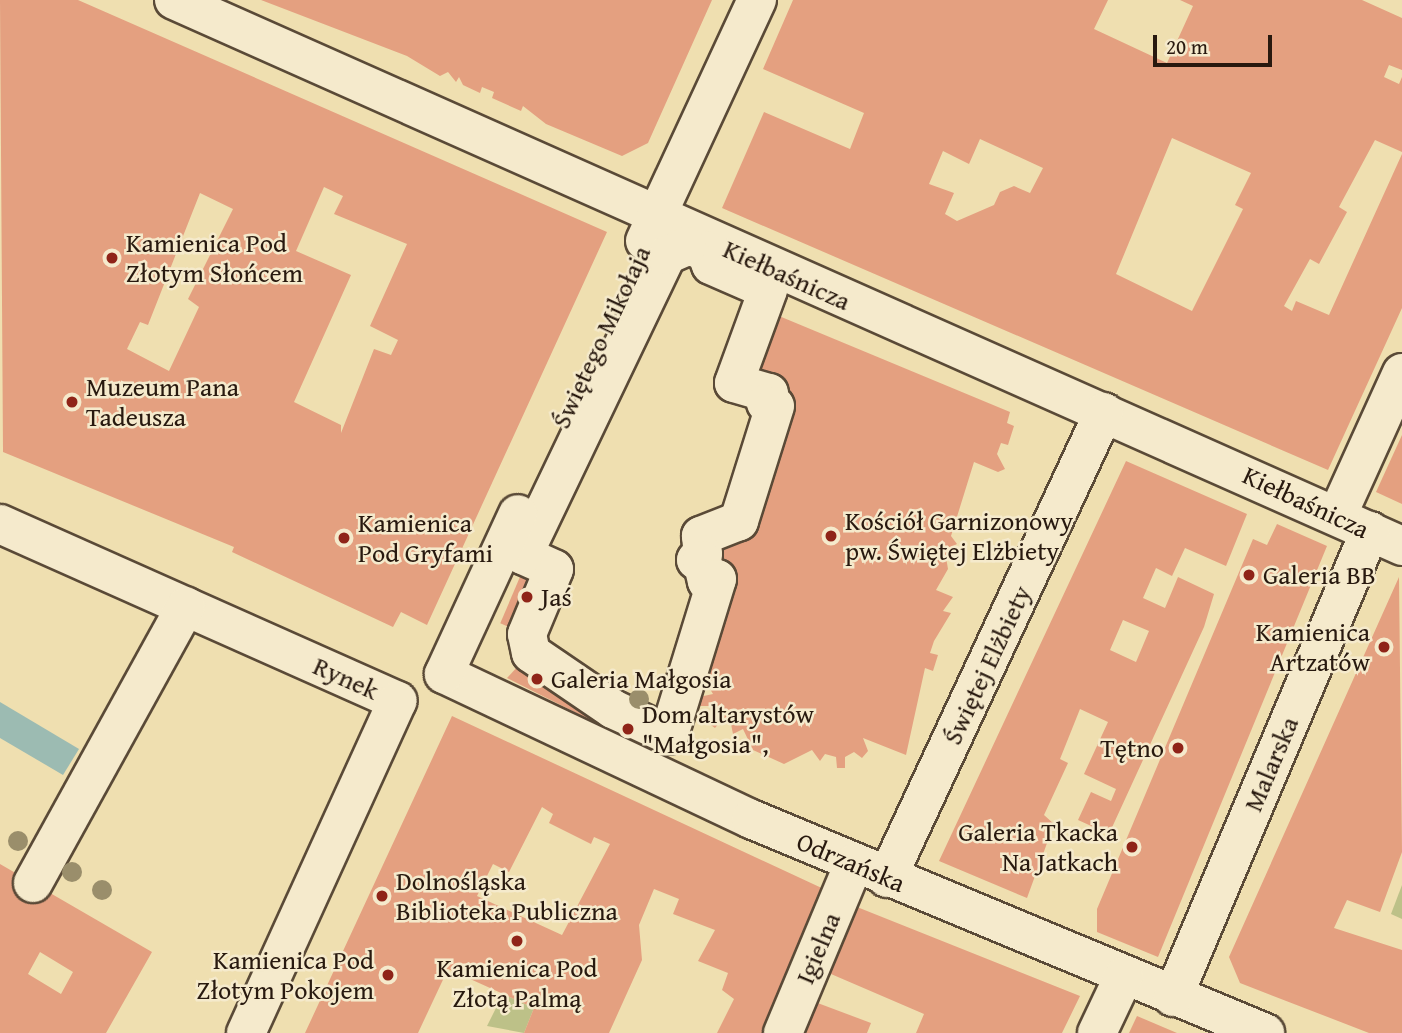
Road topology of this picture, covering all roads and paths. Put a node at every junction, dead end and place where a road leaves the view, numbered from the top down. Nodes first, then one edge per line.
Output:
1 (174, 0) edge
2 (757, 0) edge
3 (653, 223) junction
4 (768, 290) joint
5 (1402, 373) edge
6 (1104, 412) junction
7 (0, 524) edge
8 (1370, 531) edge
9 (186, 606) junction
10 (444, 674) junction
11 (397, 701) junction
12 (861, 866) junction
13 (33, 883) dead end
14 (1124, 976) junction
15 (1173, 997) junction
16 (246, 1033) edge
17 (783, 1033) edge
18 (1097, 1033) edge
19 (1265, 1033) edge

1 - 3 street, Kiełbaśnicza
2 - 3 street, Świętego Mikołaja
3 - 6 street, Kiełbaśnicza
3 - 10 street, Świętego Mikołaja
4 - 4 street
5 - 8 street, Malarska
6 - 8 street, Kiełbaśnicza
6 - 12 street, Świętej Elżbiety
7 - 9 street, Rynek
8 - 15 street, Malarska
9 - 11 street, Rynek
9 - 13 street
10 - 11 street
10 - 12 street, Odrzańska
11 - 16 street, Rynek
12 - 14 street, Odrzańska
12 - 17 street, Igielna
14 - 15 street, Odrzańska
14 - 18 street
15 - 19 street, Odrzańska

